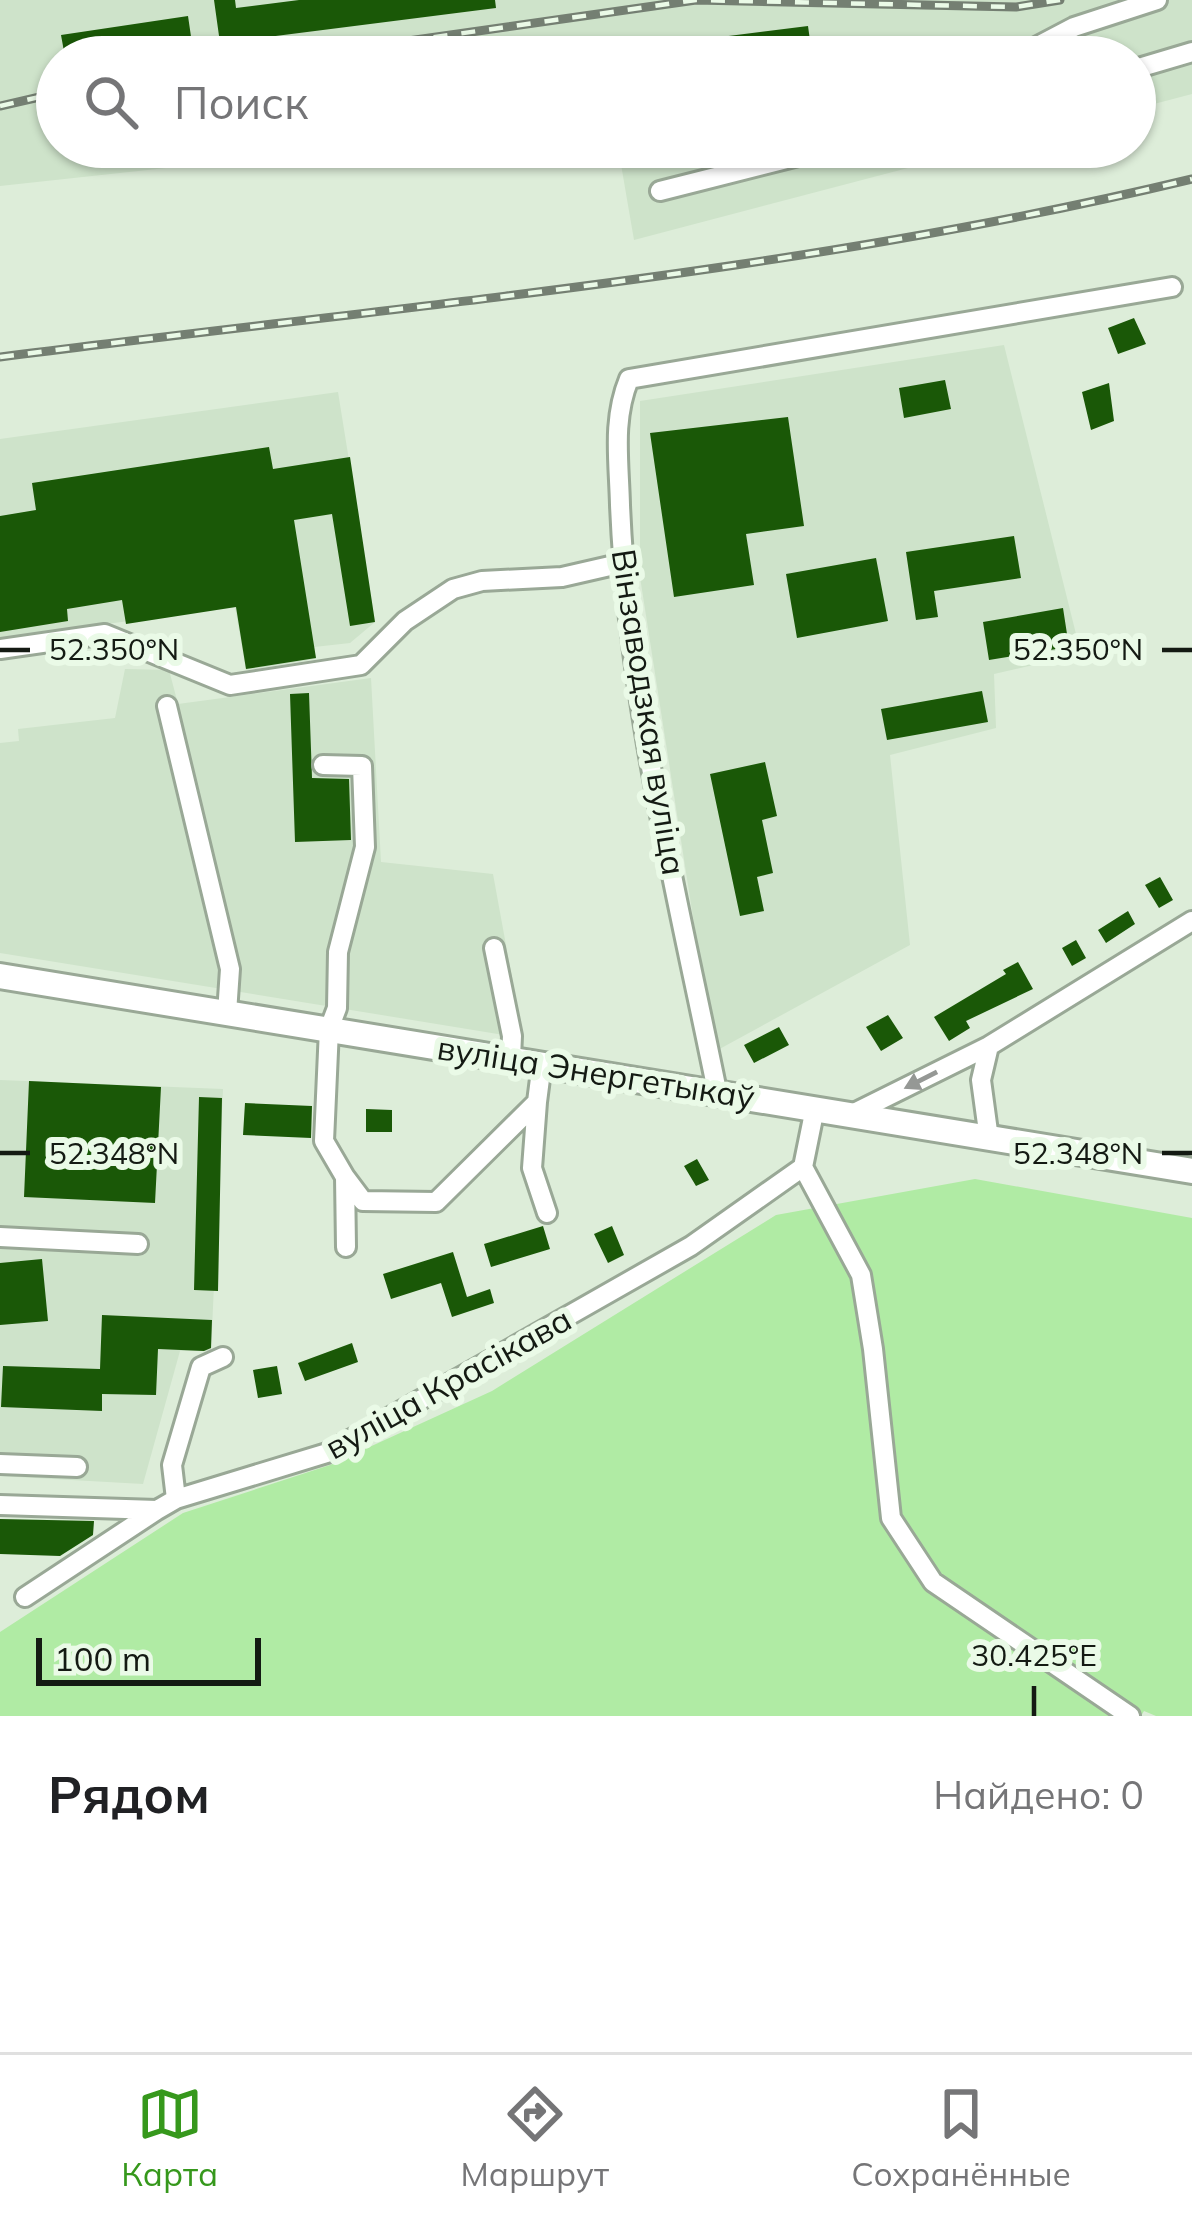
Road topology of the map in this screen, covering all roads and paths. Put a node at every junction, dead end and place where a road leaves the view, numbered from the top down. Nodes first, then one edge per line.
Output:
1 (1156, 0) edge
2 (1059, 36) edge
3 (1192, 52) edge
4 (1156, 63) edge
5 (751, 168) edge
6 (661, 191) dead end
7 (1172, 287) dead end
8 (622, 563) junction
9 (0, 649) edge
10 (166, 706) dead end
11 (323, 765) dead end
12 (1192, 921) edge
13 (494, 948) dead end
14 (0, 976) edge
15 (227, 1012) junction
16 (328, 1029) junction
17 (989, 1046) junction
18 (511, 1058) junction
19 (542, 1063) junction
20 (717, 1091) junction
21 (537, 1102) junction
22 (815, 1108) junction
23 (853, 1114) junction
24 (989, 1139) junction
25 (803, 1167) junction
26 (1192, 1171) edge
27 (345, 1177) junction
28 (547, 1213) dead end
29 (0, 1237) edge
30 (138, 1244) dead end
31 (346, 1247) dead end
32 (223, 1357) dead end
33 (0, 1464) edge
34 (77, 1467) dead end
35 (176, 1499) junction
36 (0, 1505) edge
37 (157, 1510) junction
38 (25, 1597) dead end
39 (1130, 1716) edge

1 - 2 street
3 - 4 street
5 - 6 street
7 - 8 street, Вінзаводзкая вуліца
8 - 9 street
8 - 20 street, Вінзаводзкая вуліца
10 - 15 street
11 - 16 street
12 - 17 street
13 - 18 street
14 - 15 main road, вуліца Энергетыкаў
15 - 16 main road, вуліца Энергетыкаў
16 - 18 main road, вуліца Энергетыкаў
16 - 27 street
17 -> 23 street
17 - 24 street
18 - 19 main road, вуліца Энергетыкаў
19 - 20 main road, вуліца Энергетыкаў
19 - 21 street
20 - 22 main road, вуліца Энергетыкаў
21 - 27 street
21 - 28 street
22 - 23 main road, вуліца Энергетыкаў
22 - 25 street
23 - 24 main road, вуліца Энергетыкаў
24 - 26 main road, вуліца Энергетыкаў
25 - 35 street, вуліца Красікава
25 - 39 street
27 - 31 street
29 - 30 street
32 - 35 street
33 - 34 street
35 - 37 street, вуліца Красікава
36 - 37 street
37 - 38 street, вуліца Красікава

